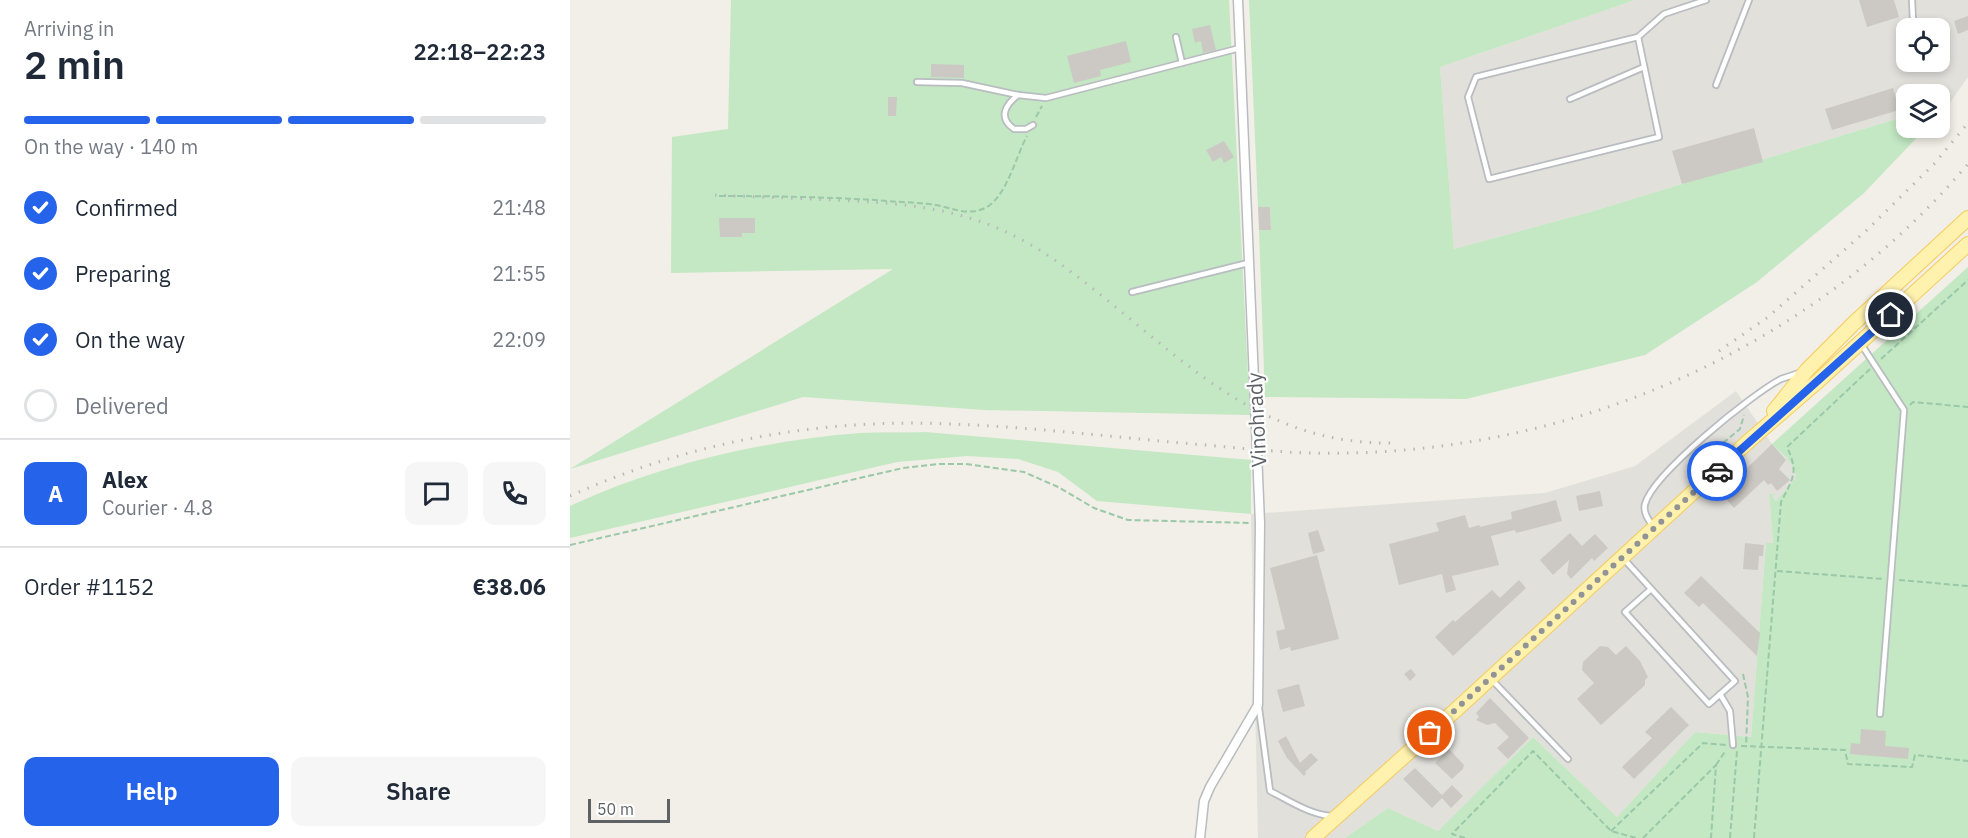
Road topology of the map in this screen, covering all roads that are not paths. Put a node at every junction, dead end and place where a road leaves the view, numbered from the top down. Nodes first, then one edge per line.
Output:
1 (1238, 0) edge
2 (1706, 0) edge
3 (1749, 0) edge
4 (1912, 0) edge
5 (1913, 18) edge
6 (1176, 37) dead end
7 (1638, 37) junction
8 (1240, 48) junction
9 (1182, 63) junction
10 (1644, 67) junction
11 (917, 82) dead end
12 (1716, 85) dead end
13 (1018, 95) junction
14 (1570, 99) dead end
15 (1033, 125) road end
16 (1968, 218) edge
17 (1968, 244) edge
18 (1248, 263) junction
19 (1132, 292) dead end
20 (1861, 343) junction
21 (1807, 370) junction
22 (1750, 440) junction
23 (1654, 529) junction
24 (1623, 558) junction
25 (1651, 589) junction
26 (1491, 679) junction
27 (1719, 694) junction
28 (1258, 705) junction
29 (1880, 714) dead end
30 (1732, 745) road end
31 (1569, 759) dead end
32 (1336, 816) junction
33 (1200, 826) junction
34 (1200, 838) edge
35 (1205, 838) edge
36 (1313, 838) edge

1 - 8 street, Vinohrady
2 - 7 lane
3 - 12 lane
4 - 5 lane
6 - 9 lane
7 - 10 lane
7 - 10 lane
8 - 9 lane
8 - 18 street, Vinohrady
9 - 13 lane
10 - 14 lane
11 - 13 lane
13 - 15 lane
16 - 21 main road
17 - 20 main road
18 - 19 lane
18 - 28 street, Vinohrady
20 - 22 main road
20 - 29 lane
21 - 22 main road
21 - 23 lane
22 - 23 main road
23 - 24 main road
24 - 25 lane
24 - 26 main road
25 - 27 lane
25 - 27 lane
26 - 31 lane
26 - 32 main road
27 - 30 lane
28 - 32 lane
28 - 33 street, Vinohrady
32 - 36 main road
33 - 34 street, Vinohrady
33 - 35 street

